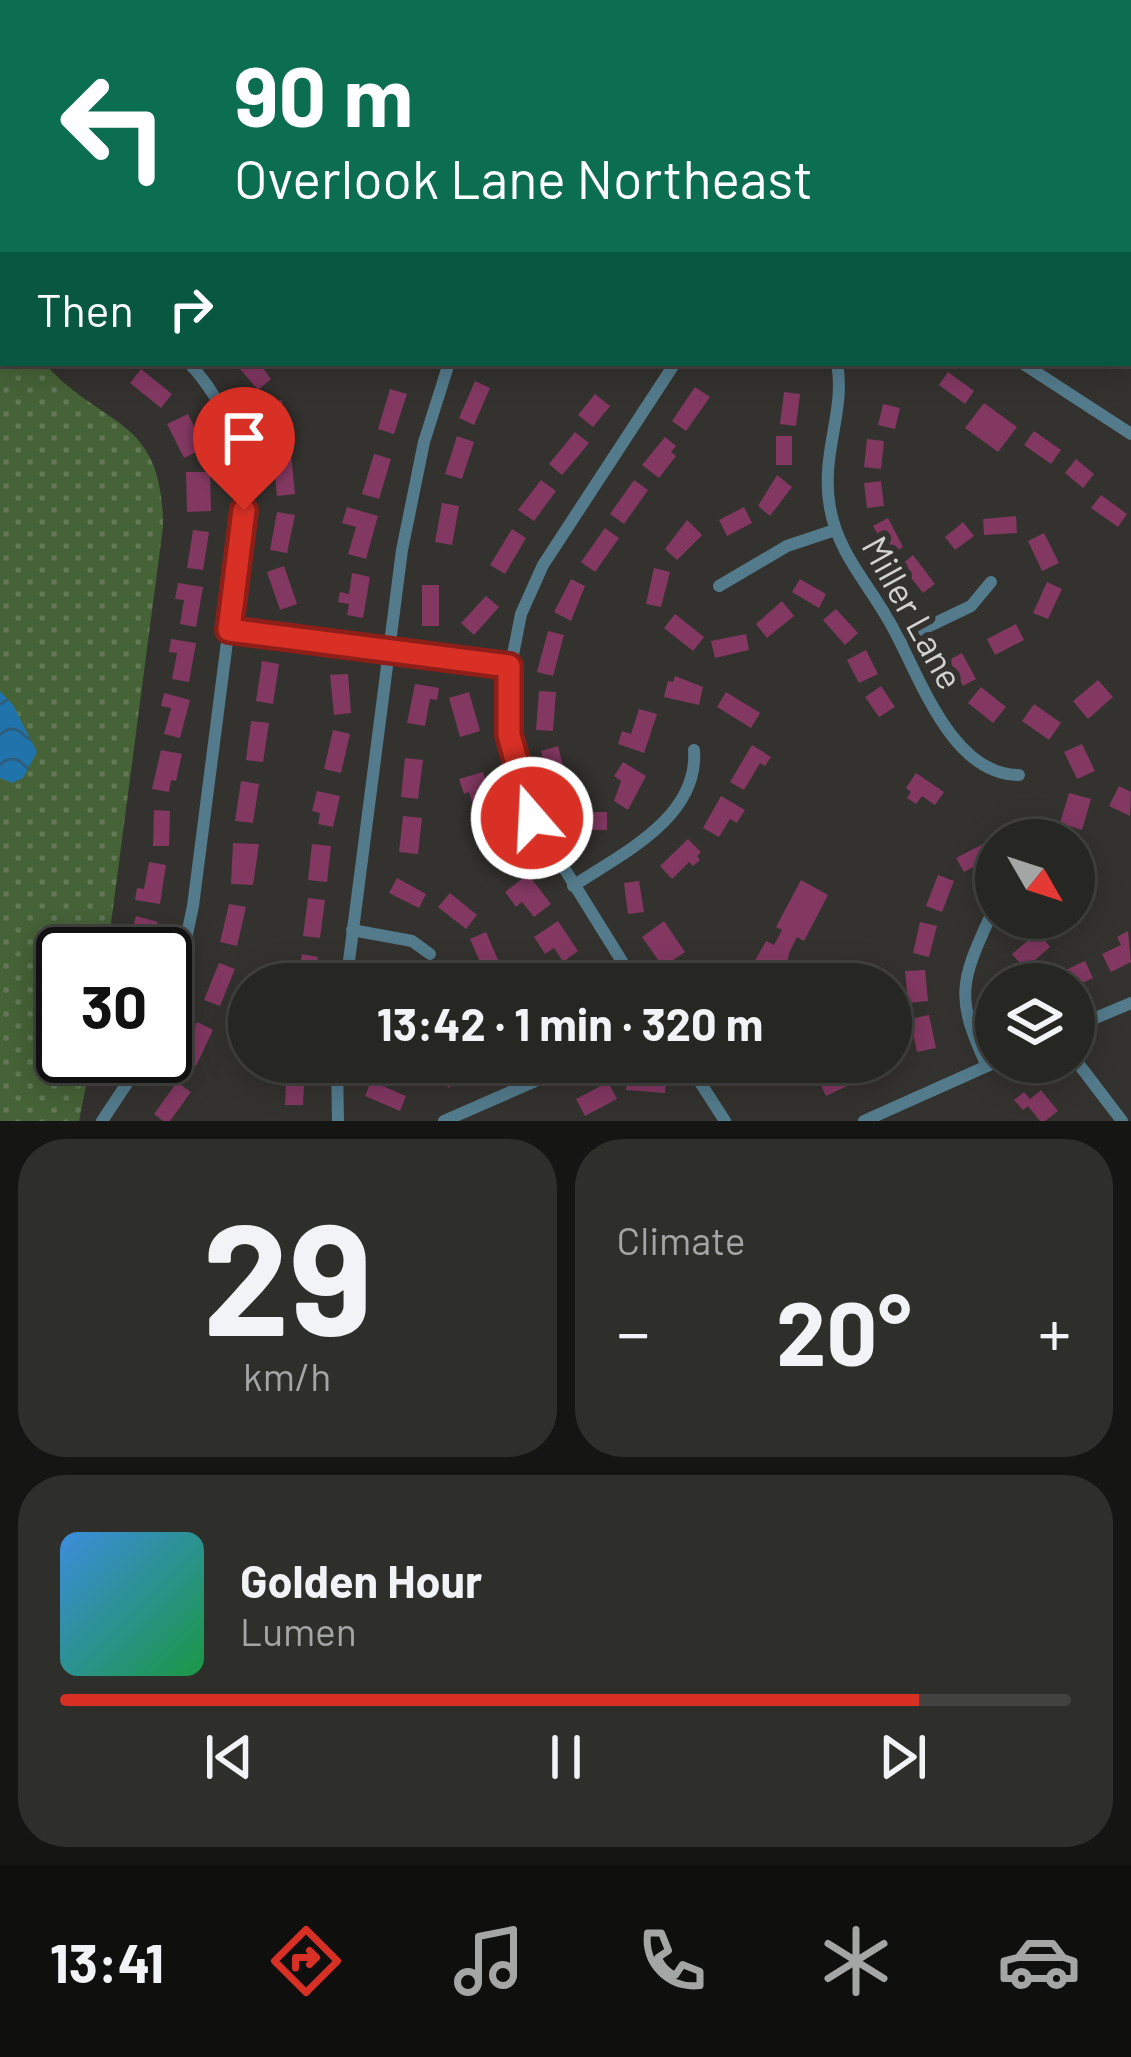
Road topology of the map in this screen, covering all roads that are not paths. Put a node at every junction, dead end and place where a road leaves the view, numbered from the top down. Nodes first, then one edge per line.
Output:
1 (191, 366) edge
2 (447, 366) edge
3 (673, 366) edge
4 (837, 366) edge
5 (1027, 366) edge
6 (1131, 434) edge
7 (835, 530) junction
8 (992, 582) dead end
9 (719, 586) dead end
10 (229, 630) junction
11 (900, 640) junction
12 (389, 651) junction
13 (509, 666) junction
14 (694, 750) dead end
15 (1019, 775) dead end
16 (573, 886) junction
17 (189, 927) edge
18 (352, 930) junction
19 (980, 939) edge
20 (430, 954) dead end
21 (348, 963) edge
22 (622, 963) edge
23 (1131, 1003) edge
24 (1095, 1018) edge
25 (975, 1034) edge
26 (975, 1072) edge
27 (127, 1083) edge
28 (337, 1083) edge
29 (531, 1083) edge
30 (700, 1083) edge
31 (1093, 1083) edge
32 (102, 1121) edge
33 (338, 1121) edge
34 (444, 1121) edge
35 (724, 1121) edge
36 (864, 1121) edge
37 (1122, 1121) edge

1 - 10 street
2 - 12 street
3 - 13 street
4 - 7 street, Miller Lane
5 - 6 street
7 - 9 street
7 - 11 street, Miller Lane
8 - 11 street
10 - 12 street
10 - 17 street
11 - 15 street, Miller Lane
12 - 13 street
12 - 18 street
13 - 16 street
14 - 16 street
16 - 22 street
18 - 20 street
18 - 21 street
19 - 25 street
23 - 24 street
26 - 36 street
27 - 32 street
28 - 33 street
29 - 34 street
30 - 35 street
31 - 37 street

